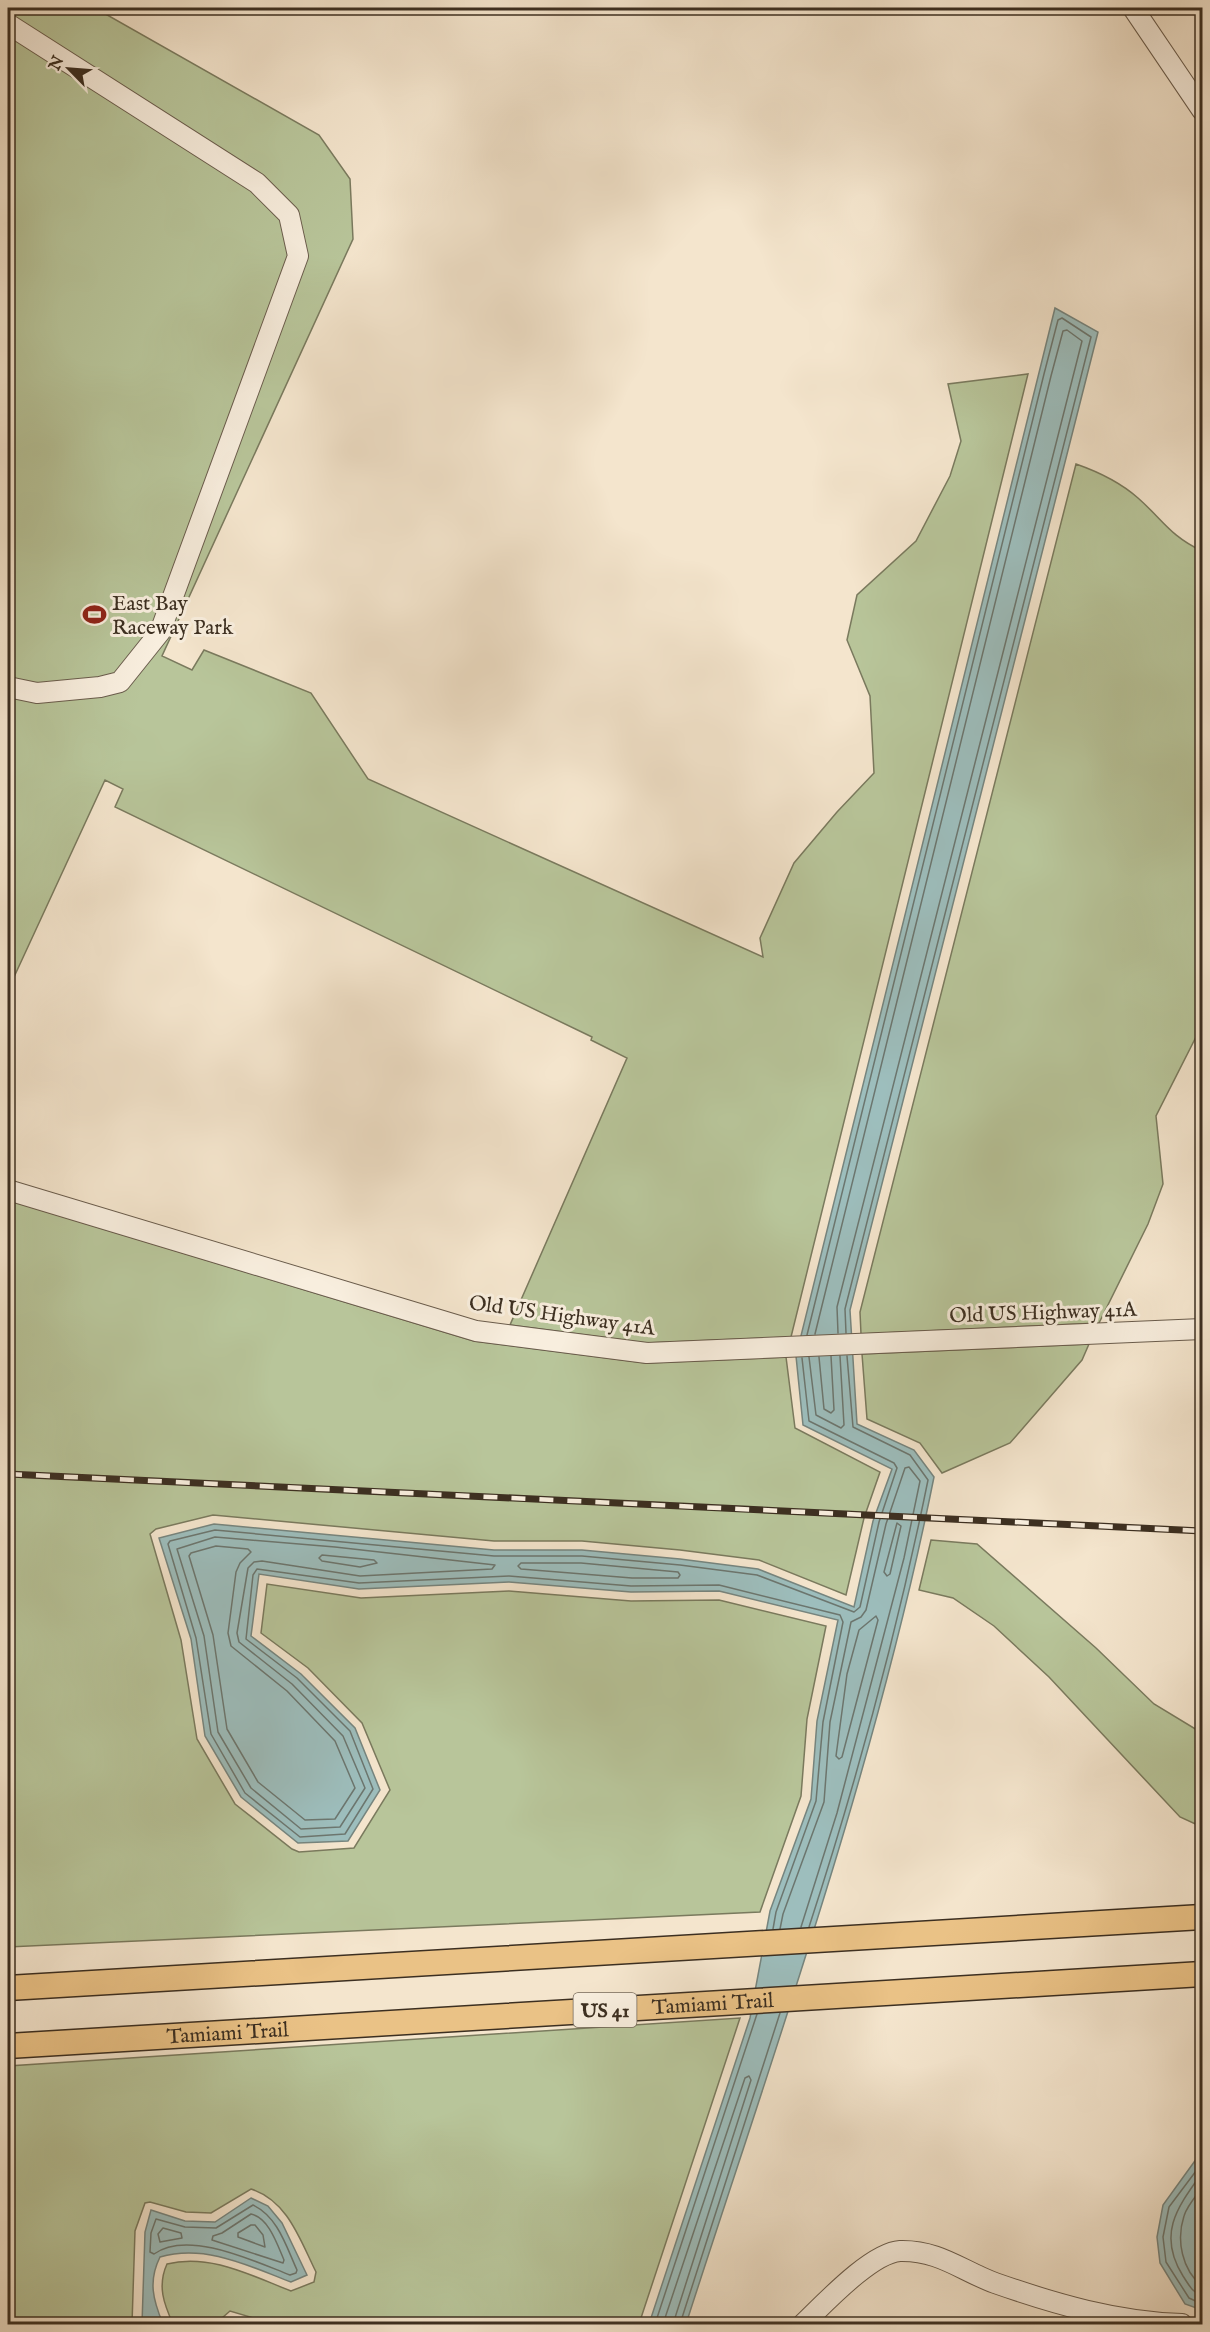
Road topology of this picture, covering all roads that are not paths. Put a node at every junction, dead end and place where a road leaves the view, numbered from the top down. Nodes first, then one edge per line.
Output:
1 (1132, 8) edge
2 (8, 24) edge
3 (1203, 111) edge
4 (8, 687) edge
5 (8, 1190) edge
6 (1203, 1329) edge
7 (1203, 1917) edge
8 (1203, 1974) edge
9 (8, 1988) edge
10 (8, 2046) edge
11 (803, 2325) edge
12 (1182, 2325) edge

1 - 3 street
2 - 4 street
5 - 6 street, Old US Highway 41A
7 - 9 main road
8 - 10 main road, Tamiami Trail / US 41
11 - 12 street

